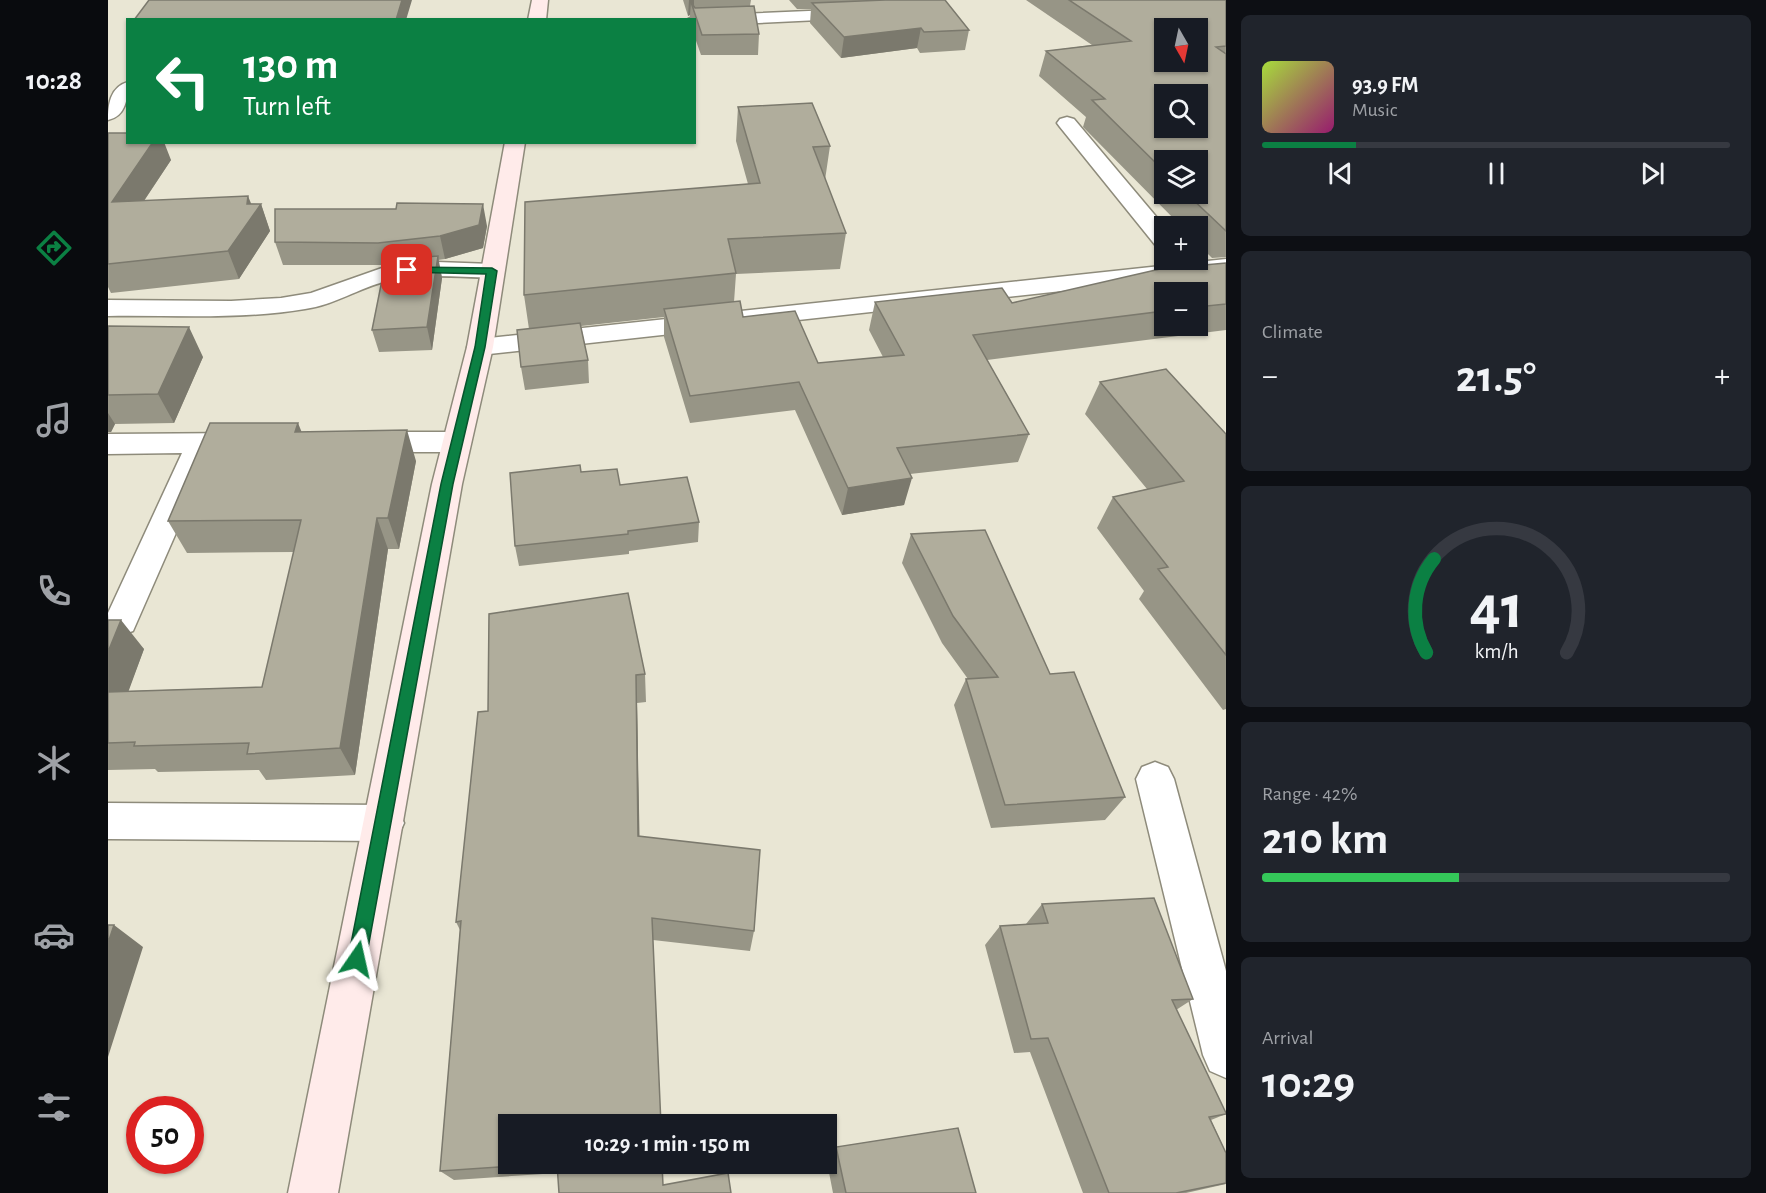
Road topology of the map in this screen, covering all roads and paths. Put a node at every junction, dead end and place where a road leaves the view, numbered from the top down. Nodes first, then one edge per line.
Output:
1 (540, 0) edge
2 (874, 14) edge
3 (537, 18) edge
4 (696, 21) edge
5 (126, 91) edge
6 (108, 114) edge
7 (1066, 123) dead end
8 (515, 144) edge
9 (1154, 229) edge
10 (1208, 266) edge
11 (1226, 266) edge
12 (1154, 269) edge
13 (492, 271) junction
14 (108, 308) edge
15 (480, 347) junction
16 (341, 442) edge
17 (457, 442) junction
18 (201, 443) junction
19 (271, 443) edge
20 (108, 444) edge
21 (121, 621) edge
22 (1155, 779) dead end
23 (108, 821) edge
24 (384, 823) junction
25 (1226, 1055) edge
26 (313, 1193) edge

1 - 3 main road
2 - 4 street
5 - 6 street
7 - 9 street
8 - 13 main road
10 - 11 street
12 - 15 street
13 - 14 street
13 - 15 main road
15 - 17 main road
16 - 17 street
17 - 24 main road
18 - 19 street
18 - 20 street
18 - 21 street
22 - 25 street
23 - 24 street
24 - 26 main road

